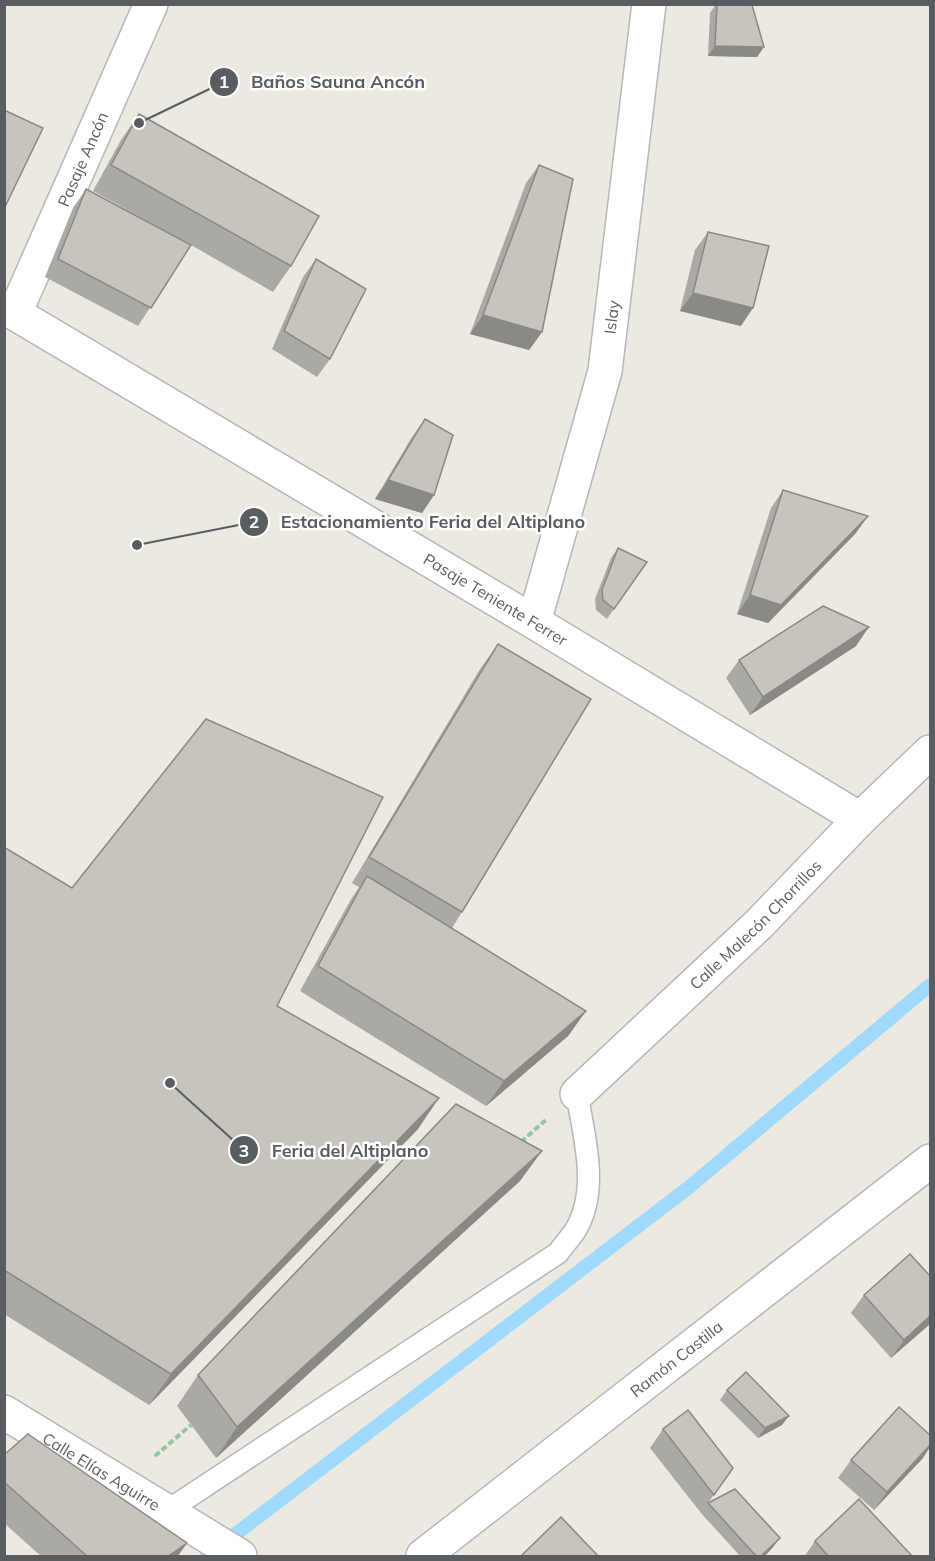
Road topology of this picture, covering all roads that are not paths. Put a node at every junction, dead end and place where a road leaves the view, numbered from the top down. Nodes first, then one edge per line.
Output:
1 (151, 4) edge
2 (649, 4) edge
3 (10, 310) edge
4 (534, 621) junction
5 (930, 752) edge
6 (860, 819) junction
7 (577, 1094) joint
8 (930, 1161) edge
9 (4, 1412) edge
10 (167, 1511) junction
11 (240, 1557) edge
12 (423, 1557) edge

1 - 3 street, Pasaje Ancón
2 - 4 street, Islay
3 - 4 street, Pasaje Teniente Ferrer
4 - 6 street, Pasaje Teniente Ferrer
5 - 6 street, Calle Malecón Chorrillos
6 - 7 street, Calle Malecón Chorrillos
7 - 10 lane
8 - 12 street, Ramón Castilla
9 - 10 street, Calle Elías Aguirre
10 - 11 street, Calle Elías Aguirre

